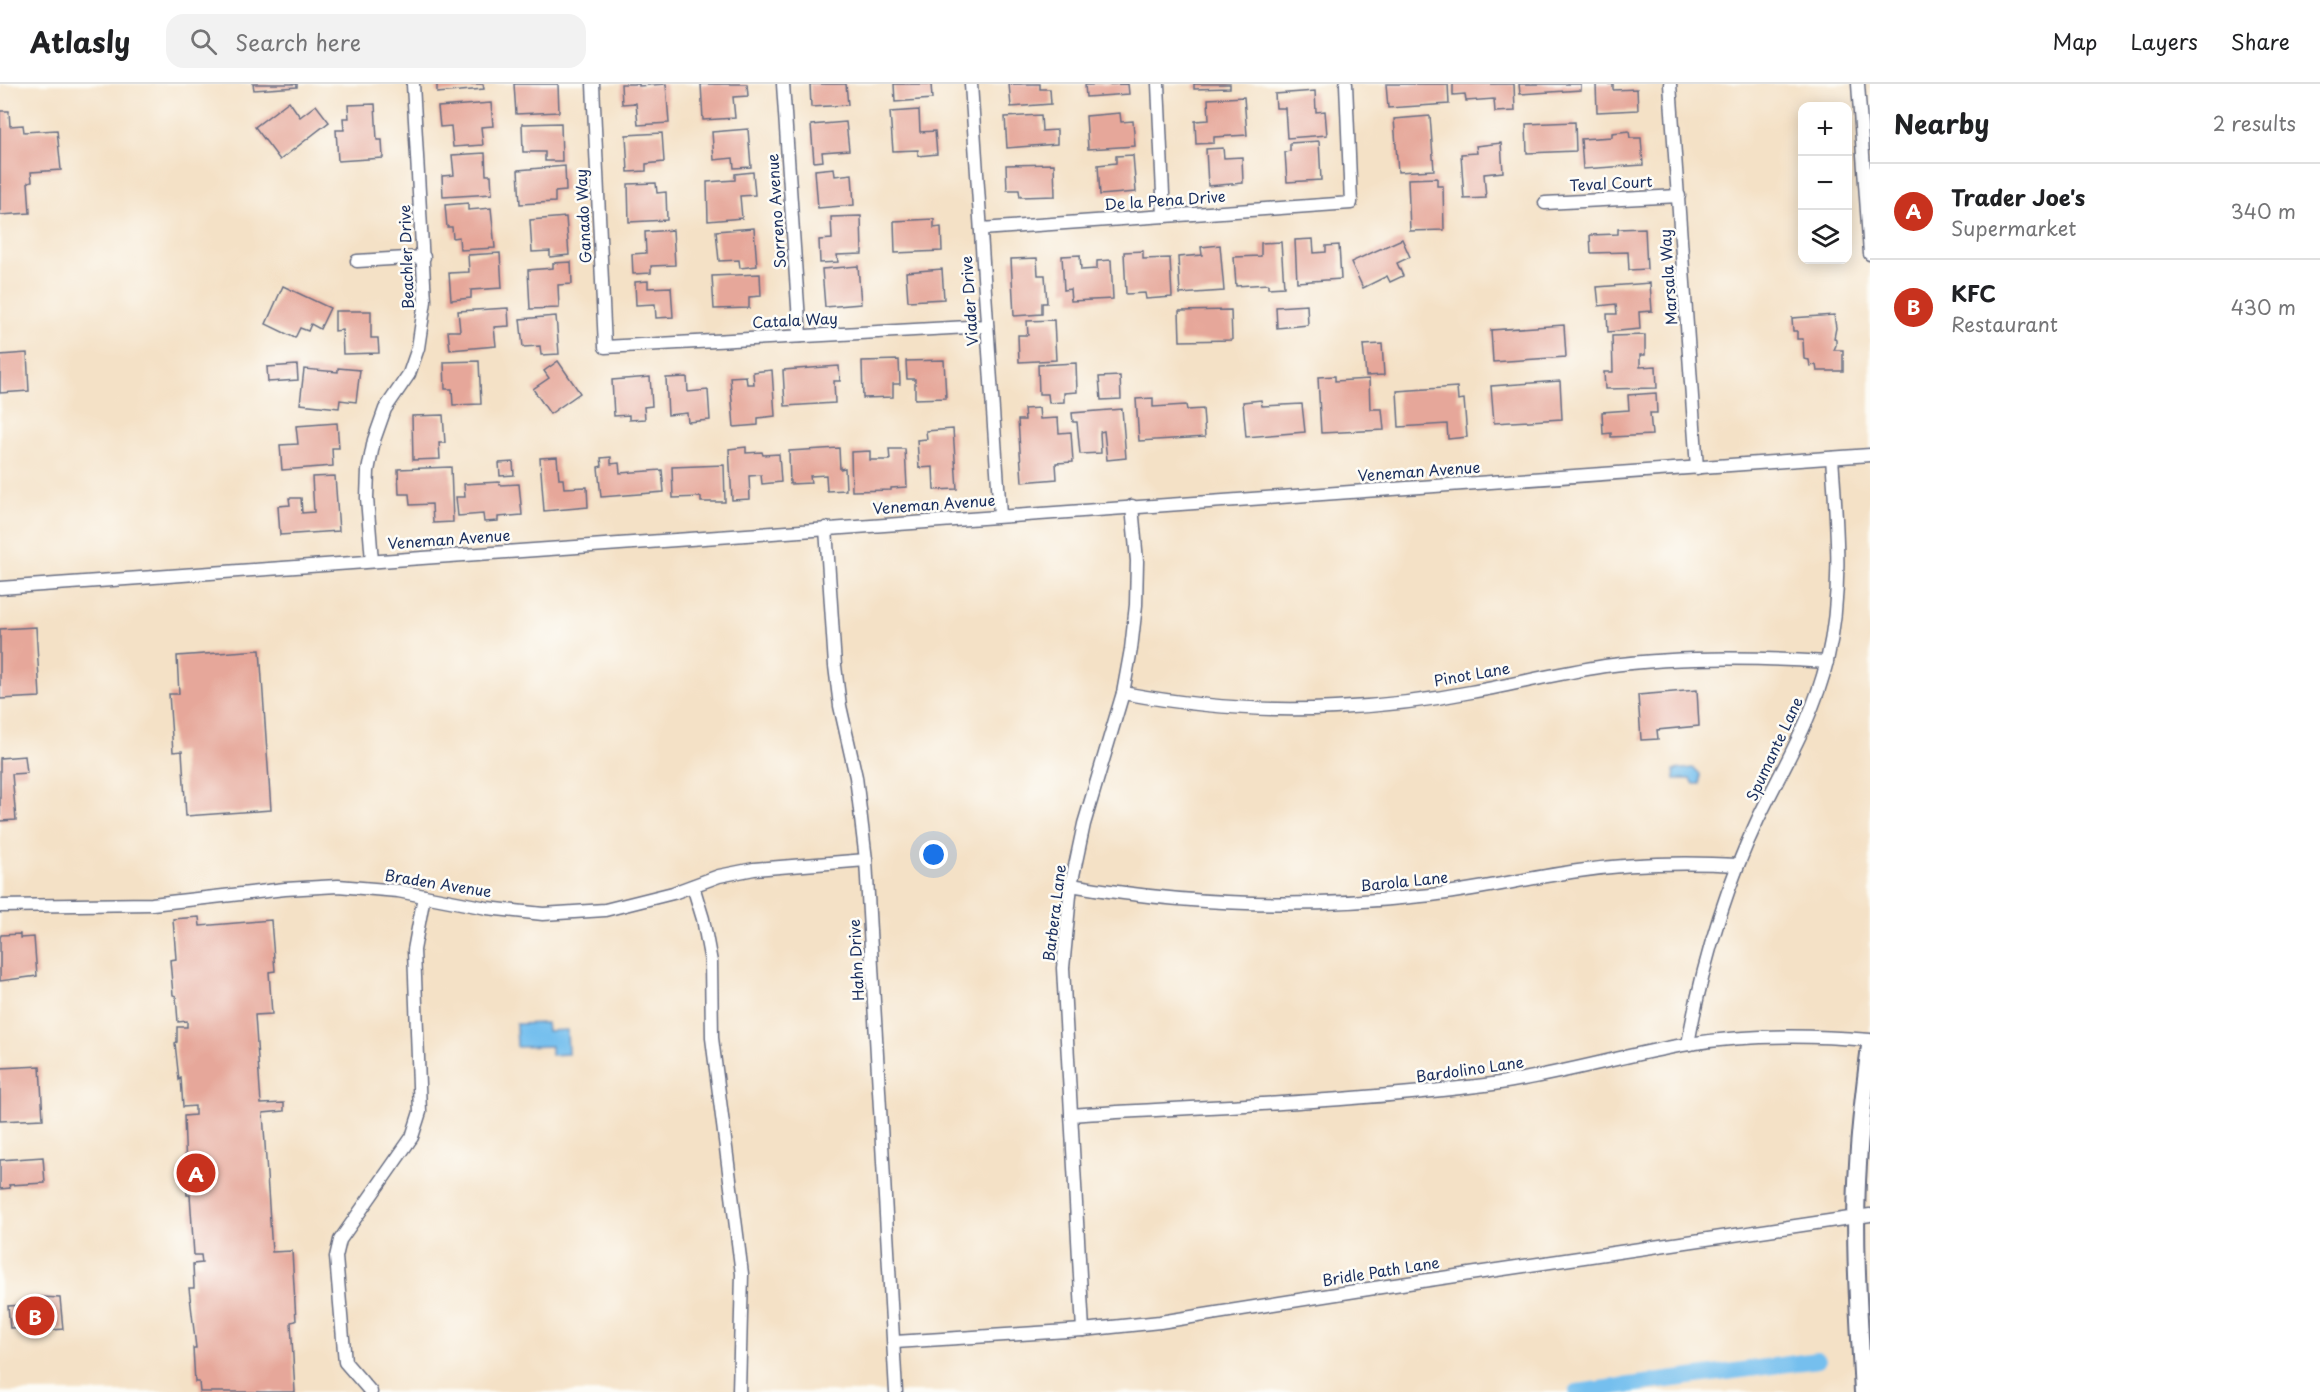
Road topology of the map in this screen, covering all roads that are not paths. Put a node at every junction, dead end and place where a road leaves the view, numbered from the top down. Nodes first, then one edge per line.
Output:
1 (413, 84) edge
2 (593, 84) edge
3 (783, 84) edge
4 (971, 84) edge
5 (1158, 84) edge
6 (1346, 84) edge
7 (1670, 84) edge
8 (1862, 88) edge
9 (1679, 196) junction
10 (1545, 203) dead end
11 (1164, 216) junction
12 (981, 229) junction
13 (1870, 254) edge
14 (424, 257) junction
15 (357, 261) dead end
16 (987, 326) junction
17 (800, 336) junction
18 (605, 347) joint
19 (1870, 455) edge
20 (1832, 458) junction
21 (1697, 468) junction
22 (1132, 506) junction
23 (1000, 516) junction
24 (826, 528) junction
25 (372, 561) junction
26 (0, 588) edge
27 (1827, 663) junction
28 (1123, 693) junction
29 (866, 860) junction
30 (1738, 865) junction
31 (1071, 885) junction
32 (693, 886) junction
33 (424, 896) junction
34 (0, 906) edge
35 (1870, 1040) edge
36 (1688, 1044) junction
37 (1870, 1046) edge
38 (1071, 1114) junction
39 (1863, 1216) edge
40 (1083, 1330) junction
41 (895, 1342) junction
42 (371, 1392) edge
43 (739, 1392) edge
44 (897, 1392) edge
45 (1863, 1392) edge

1 - 14 street, Beachler Drive
2 - 18 street, Ganado Way
3 - 17 street, Sorreno Avenue
4 - 12 street, Viader Drive
5 - 11 street
6 - 11 street, De la Pena Drive
7 - 9 street, Marsala Way
8 - 13 street
9 - 10 street, Teval Court
9 - 21 street, Marsala Way
11 - 12 street, De la Pena Drive
12 - 16 street, Viader Drive
14 - 15 street
14 - 25 street, Beachler Drive
16 - 17 street, Catala Way
16 - 23 street, Viader Drive
17 - 18 street, Catala Way
19 - 20 street, Veneman Avenue
20 - 21 street, Veneman Avenue
20 - 27 street, Spumante Lane
21 - 22 street, Veneman Avenue
22 - 23 street, Veneman Avenue
22 - 28 street, Barbera Lane
23 - 24 street, Veneman Avenue
24 - 25 street, Veneman Avenue
24 - 29 street, Hahn Drive
25 - 26 street, Veneman Avenue
27 - 28 street, Pinot Lane
27 - 30 street, Spumante Lane
28 - 31 street, Barbera Lane
29 - 32 street, Braden Avenue
29 - 41 street, Hahn Drive
30 - 31 street, Barola Lane
30 - 36 street, Spumante Lane
31 - 38 street, Barbera Lane
32 - 33 street, Braden Avenue
32 - 43 street
33 - 34 street, Braden Avenue
33 - 42 street
35 - 36 street, Bardolino Lane
36 - 38 street, Bardolino Lane
37 - 39 street
38 - 40 street, Barbera Lane
39 - 40 street, Bridle Path Lane
39 - 45 street
40 - 41 street, Bridle Path Lane
41 - 44 street, Hahn Drive

